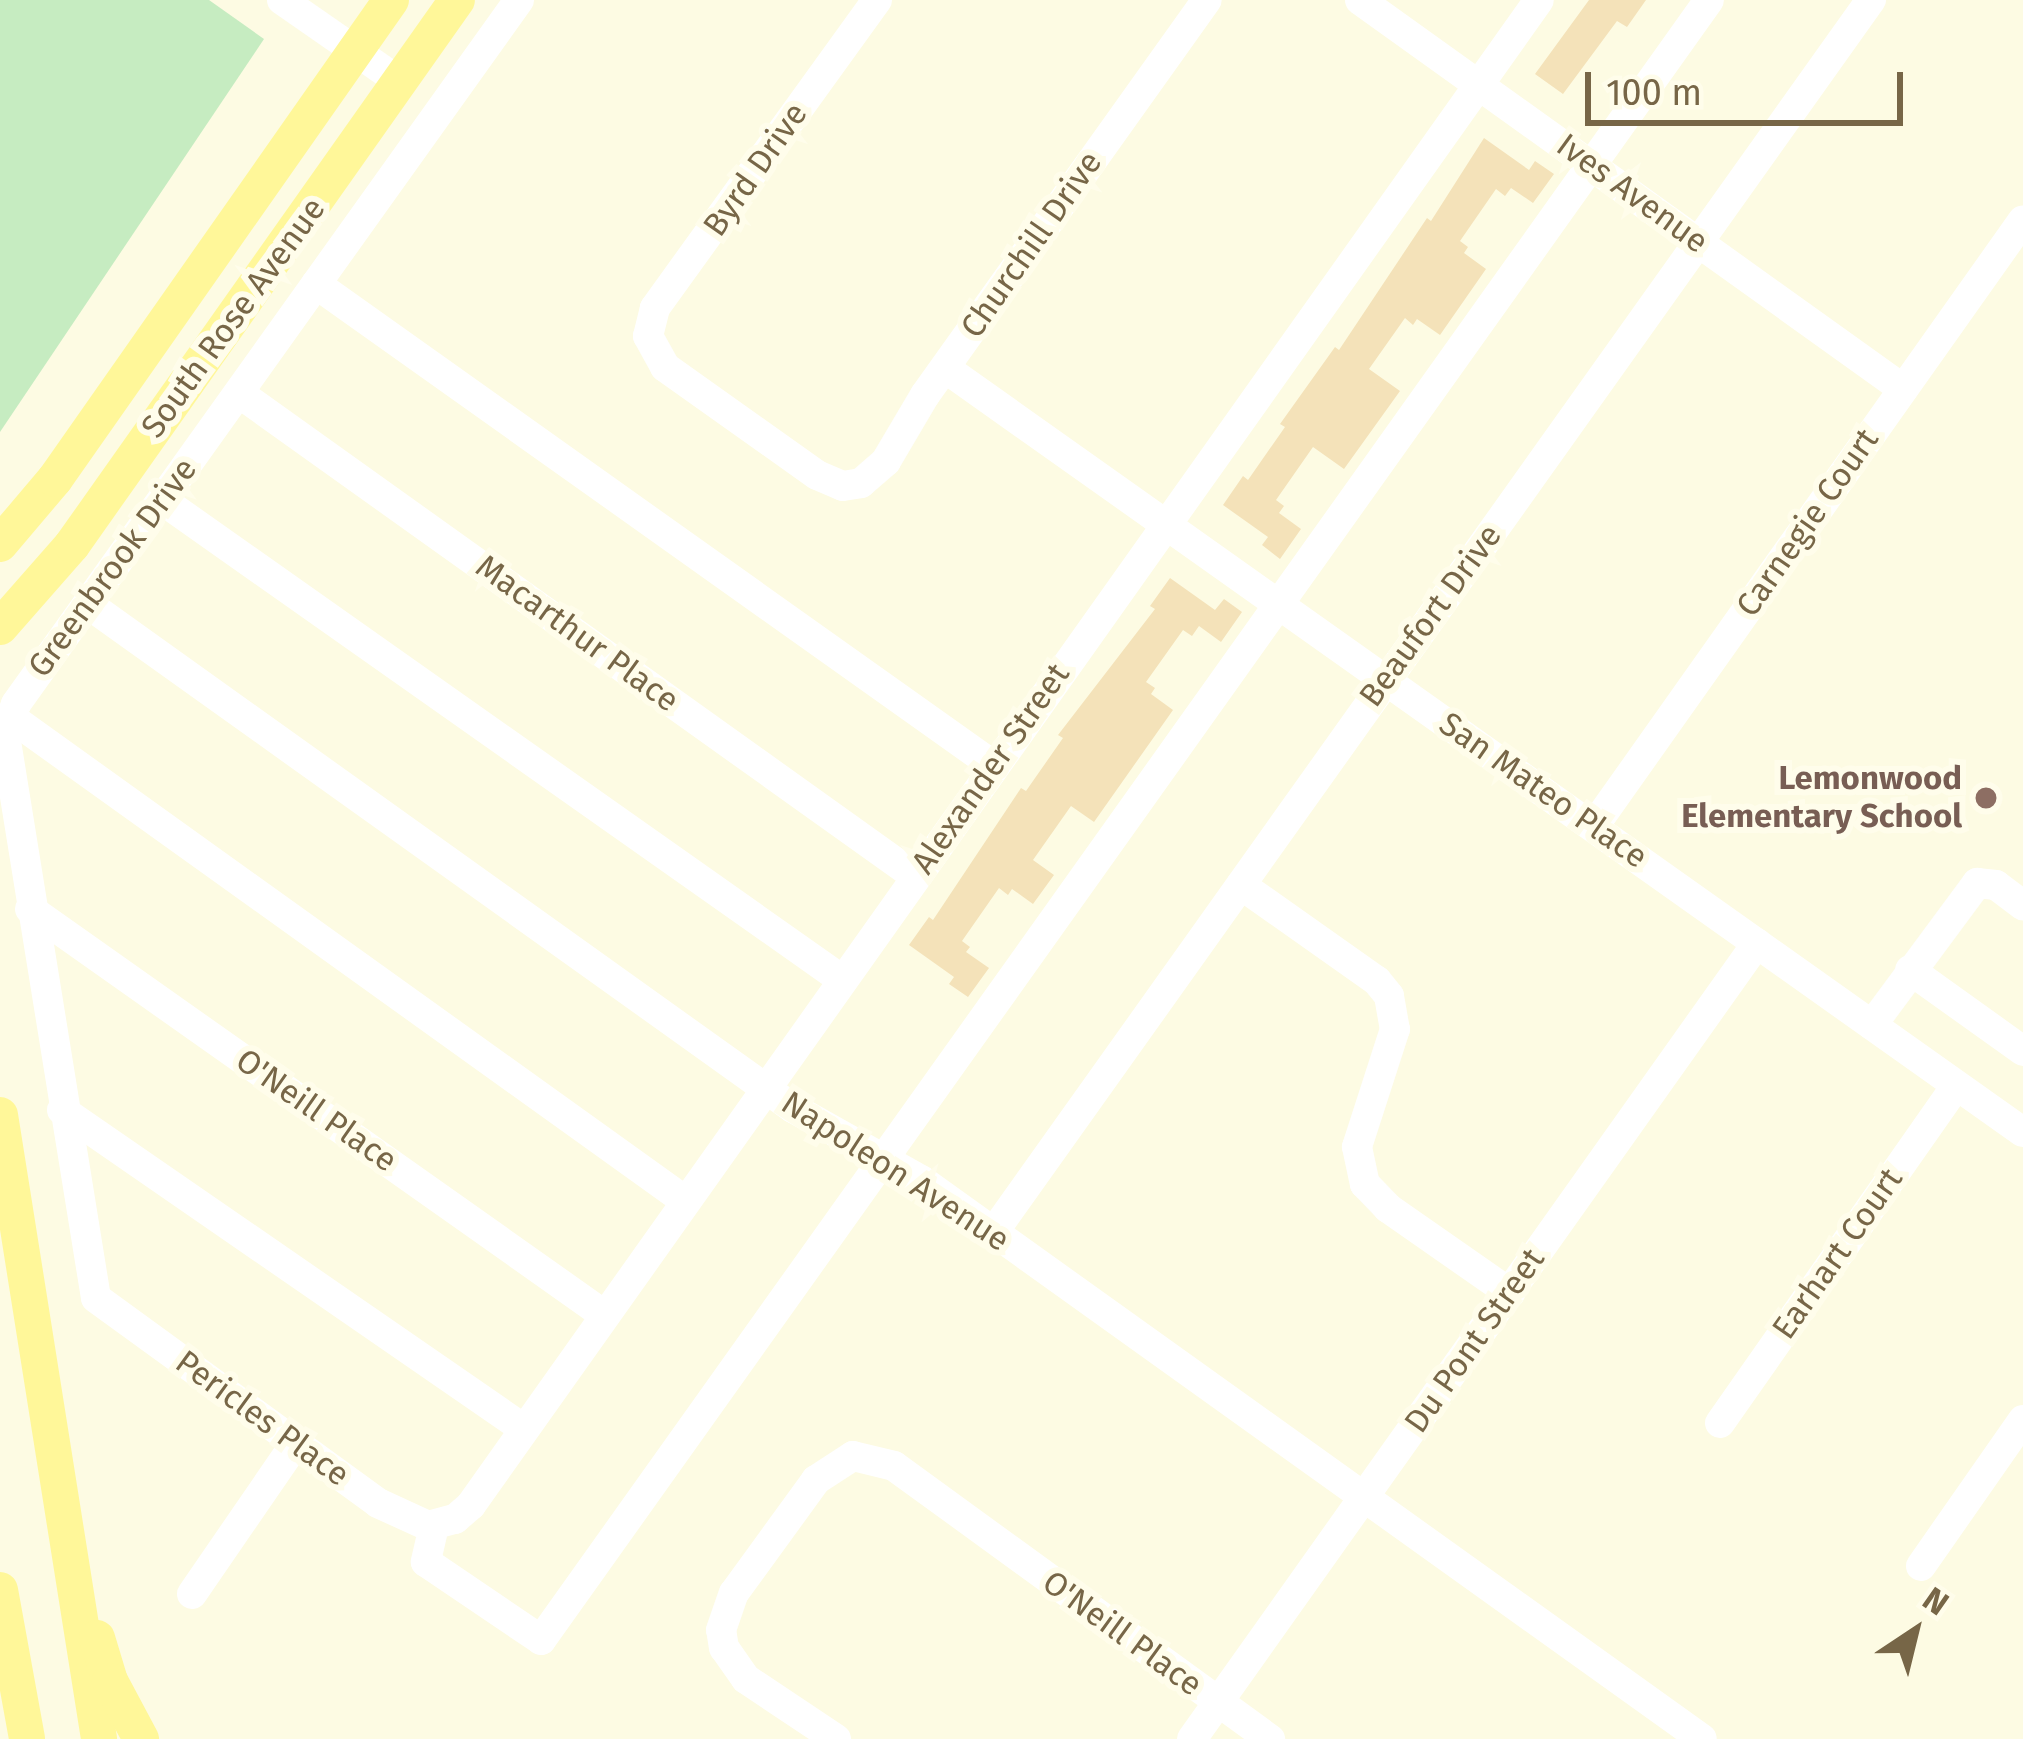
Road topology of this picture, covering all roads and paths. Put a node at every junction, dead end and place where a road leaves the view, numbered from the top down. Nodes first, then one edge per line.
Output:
1 (282, 0) edge
2 (391, 0) edge
3 (457, 0) edge
4 (519, 0) edge
5 (878, 0) edge
6 (1207, 0) edge
7 (1360, 0) edge
8 (1538, 0) edge
9 (1709, 0) edge
10 (1871, 0) edge
11 (354, 51) junction
12 (400, 82) junction
13 (1478, 85) junction
14 (1591, 166) junction
15 (2023, 220) edge
16 (1699, 242) junction
17 (316, 284) junction
18 (945, 368) junction
19 (1903, 389) junction
20 (238, 393) junction
21 (55, 479) junction
22 (855, 485) joint
23 (162, 500) junction
24 (0, 507) edge
25 (1166, 524) junction
26 (0, 544) edge
27 (88, 604) junction
28 (1278, 604) junction
29 (0, 627) edge
30 (1385, 680) junction
31 (9, 716) junction
32 (994, 766) junction
33 (1594, 826) junction
34 (915, 876) junction
35 (1241, 885) junction
36 (2023, 905) edge
37 (30, 909) junction
38 (1757, 943) junction
39 (1910, 970) junction
40 (841, 979) junction
41 (1873, 1024) junction
42 (2023, 1051) edge
43 (1956, 1085) junction
44 (765, 1087) junction
45 (62, 1110) junction
46 (0, 1115) edge
47 (2023, 1132) edge
48 (881, 1161) junction
49 (684, 1200) junction
50 (993, 1233) junction
51 (1510, 1293) junction
52 (603, 1314) junction
53 (2023, 1420) edge
54 (1720, 1423) dead end
55 (524, 1429) junction
56 (295, 1444) junction
57 (56, 1491) junction
58 (1364, 1498) junction
59 (434, 1526) junction
60 (1921, 1566) dead end
61 (0, 1590) edge
62 (192, 1594) dead end
63 (1218, 1702) junction
64 (26, 1739) edge
65 (99, 1739) edge
66 (141, 1739) edge
67 (836, 1739) edge
68 (1192, 1739) edge
69 (1270, 1739) edge
70 (1702, 1739) edge

1 - 11 street
2 - 11 main road, South Rose Avenue
3 - 12 main road, South Rose Avenue
4 - 17 street, Greenbrook Drive
5 - 22 street, Byrd Drive
6 - 18 street, Churchill Drive
7 - 13 street, Ives Avenue
8 - 13 street, Alexander Street
9 - 14 street
10 - 16 street, Beaufort Drive
11 - 12 street
11 - 21 main road, South Rose Avenue
12 - 29 main road, South Rose Avenue
13 - 14 street, Ives Avenue
13 - 25 street, Alexander Street
14 - 16 street, Ives Avenue
14 - 28 street
15 - 19 street, Carnegie Court
16 - 19 street, Ives Avenue
16 - 30 street, Beaufort Drive
17 - 20 street, Greenbrook Drive
17 - 32 street
18 - 22 street, Churchill Drive
18 - 25 street, San Mateo Place
19 - 33 street, Carnegie Court
20 - 23 street, Greenbrook Drive
20 - 34 street, Macarthur Place
21 - 24 main road
21 - 26 main road, South Rose Avenue
23 - 27 street, Greenbrook Drive
23 - 40 street
25 - 28 street, San Mateo Place
25 - 32 street, Alexander Street
27 - 31 street, Greenbrook Drive
27 - 44 street, Napoleon Avenue
28 - 30 street, San Mateo Place
28 - 48 street
30 - 33 street, San Mateo Place
30 - 35 street, Beaufort Drive
31 - 37 street
31 - 49 street
32 - 34 street, Alexander Street
33 - 38 street, San Mateo Place
34 - 40 street, Alexander Street
35 - 50 street, Beaufort Drive
35 - 51 street
36 - 39 street
37 - 45 street
37 - 52 street, O'Neill Place
38 - 41 street, San Mateo Place
38 - 51 street, Du Pont Street
39 - 41 street
39 - 42 street
40 - 44 street, Alexander Street
41 - 43 street, San Mateo Place
43 - 47 street, San Mateo Place
43 - 54 street, Earhart Court
44 - 48 street, Napoleon Avenue
44 - 49 street, Alexander Street
45 - 55 street
45 - 56 street, Pericles Place
46 - 57 main road
48 - 50 street, Napoleon Avenue
48 - 59 street
49 - 52 street, Alexander Street
50 - 58 street, Napoleon Avenue
51 - 58 street, Du Pont Street
52 - 55 street, Alexander Street
53 - 60 street
55 - 59 street, Alexander Street
56 - 59 street, Pericles Place
56 - 62 street
57 - 65 main road
57 - 66 main road
58 - 63 street, Du Pont Street
58 - 70 street, Napoleon Avenue
61 - 64 main road
63 - 67 street, O'Neill Place
63 - 68 street, Du Pont Street
63 - 69 street, O'Neill Place

